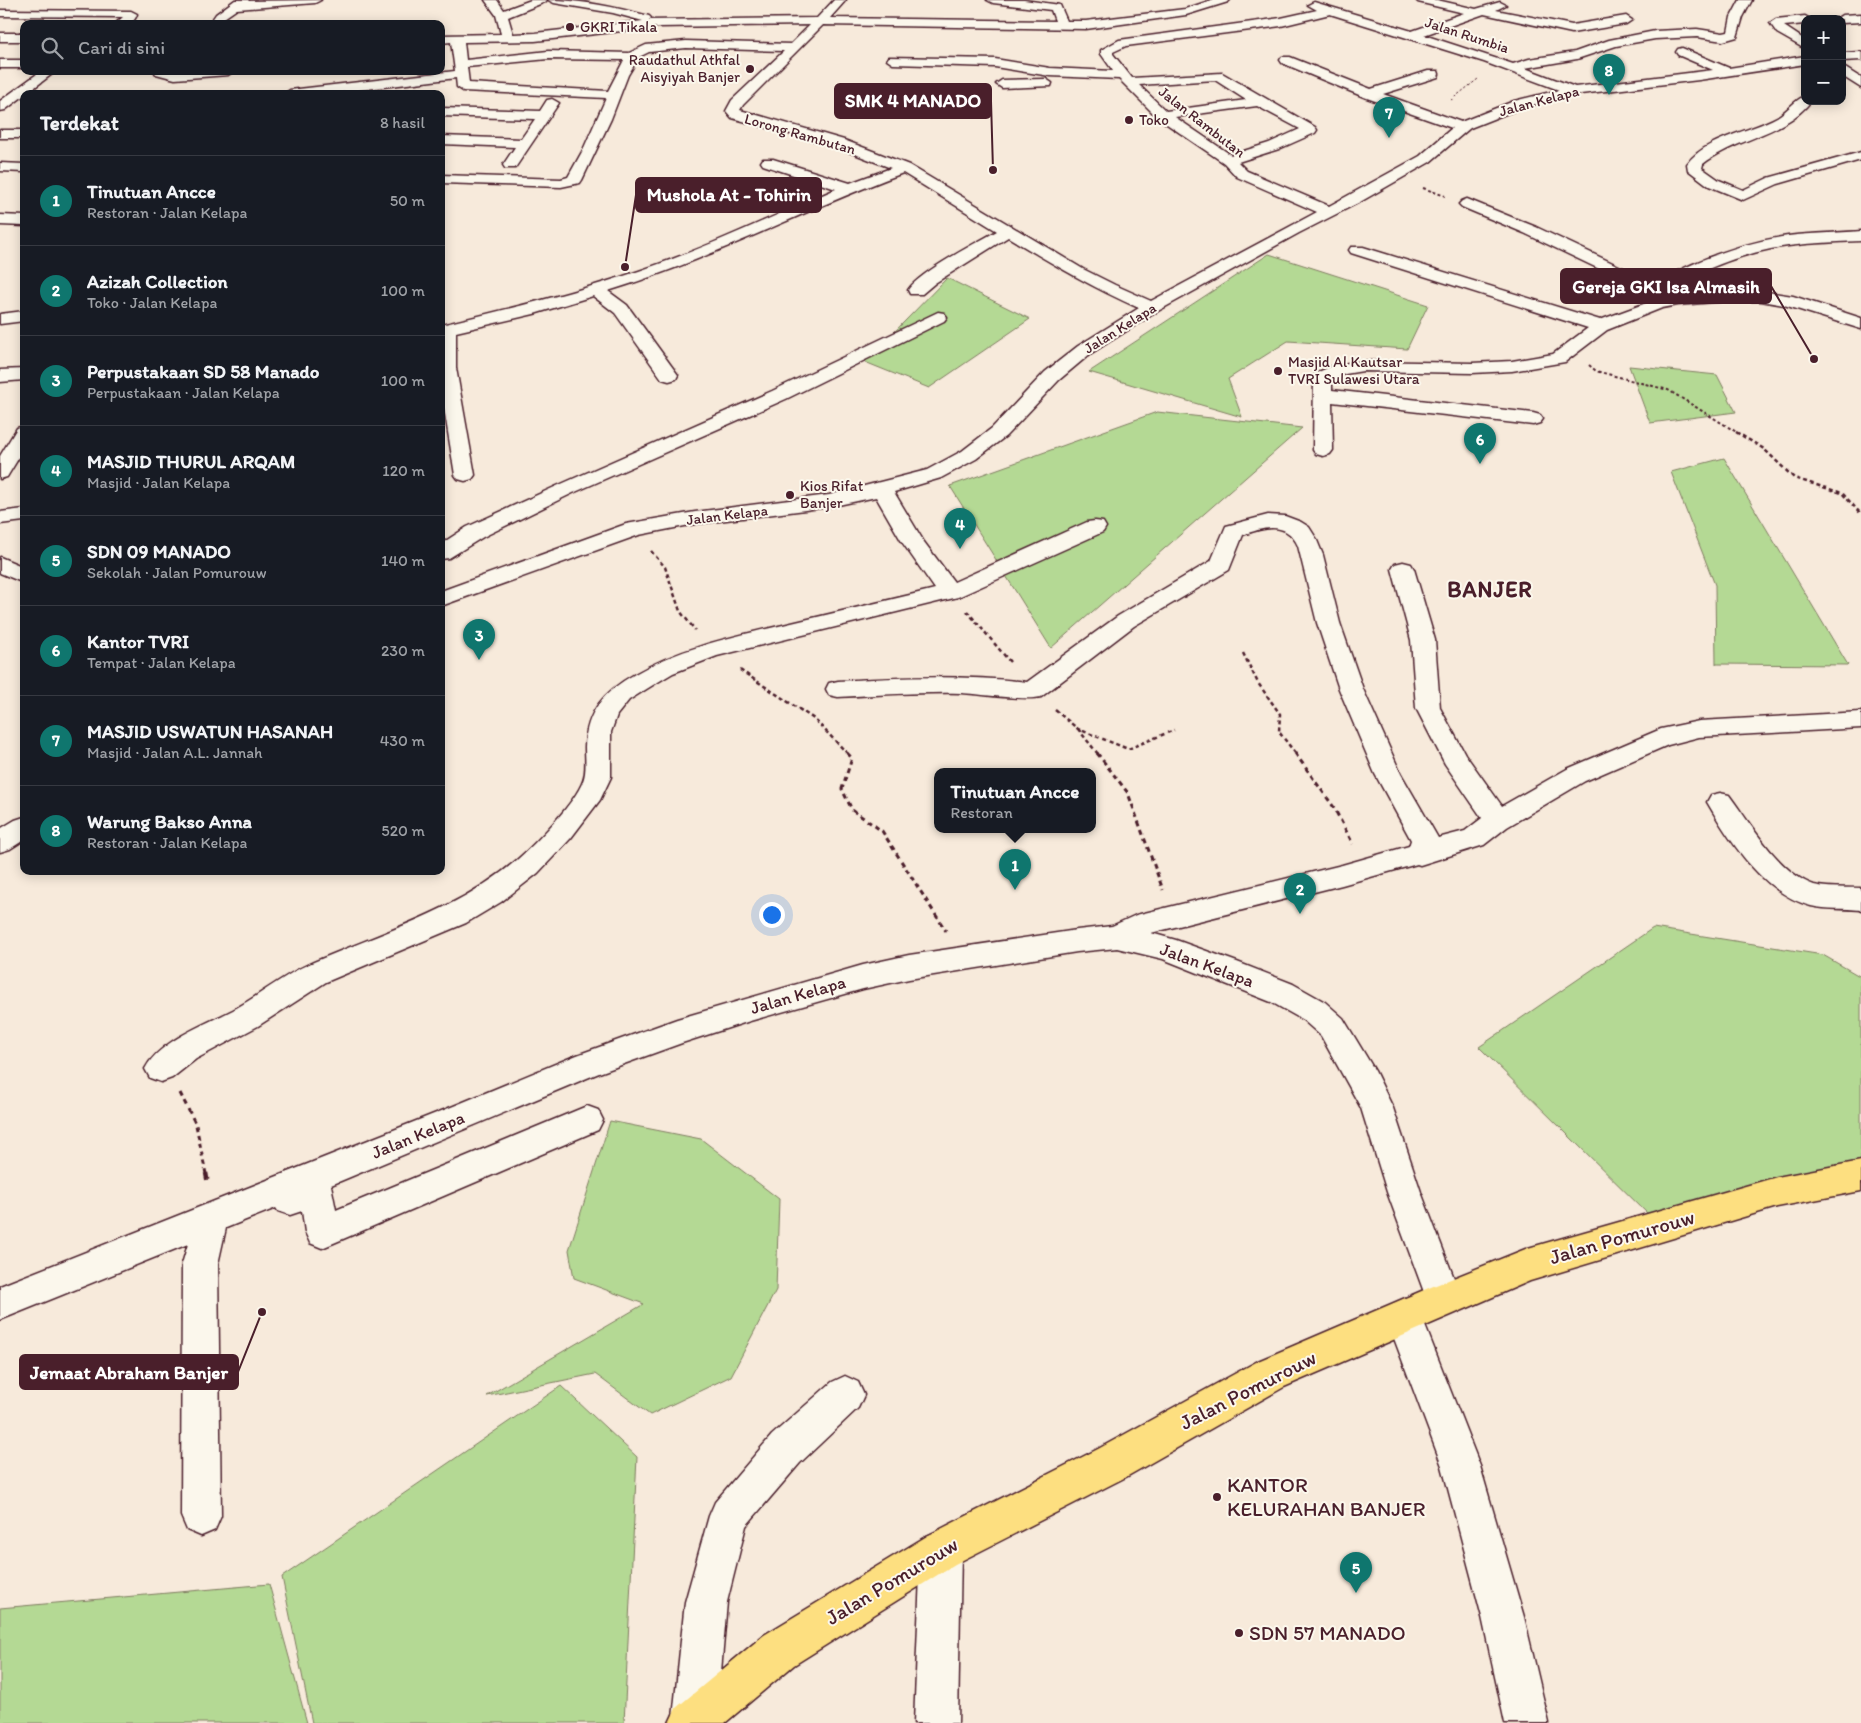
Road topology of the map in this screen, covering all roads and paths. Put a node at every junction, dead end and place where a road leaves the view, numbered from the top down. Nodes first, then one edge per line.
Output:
1 (112, 0) edge
2 (315, 0) edge
3 (491, 0) edge
4 (541, 0) edge
5 (554, 0) edge
6 (840, 0) edge
7 (993, 0) edge
8 (1224, 0) edge
9 (1422, 0) edge
10 (1746, 0) edge
11 (1301, 2) dead end
12 (238, 3) edge
13 (1508, 3) dead end
14 (627, 4) dead end
15 (730, 8) dead end
16 (613, 10) junction
17 (1331, 10) junction
18 (1480, 12) junction
19 (0, 13) edge
20 (92, 14) junction
21 (502, 15) junction
22 (1861, 18) edge
23 (1846, 19) edge
24 (127, 20) edge
25 (218, 20) edge
26 (820, 20) junction
27 (1626, 20) dead end
28 (1801, 20) edge
29 (725, 22) junction
30 (651, 24) junction
31 (1064, 26) junction
32 (1413, 35) junction
33 (0, 37) edge
34 (20, 37) edge
35 (508, 38) junction
36 (445, 40) edge
37 (457, 43) junction
38 (445, 48) edge
39 (794, 48) junction
40 (1682, 52) dead end
41 (1801, 55) edge
42 (626, 56) dead end
43 (1861, 56) edge
44 (1846, 57) edge
45 (1801, 58) edge
46 (893, 60) dead end
47 (1286, 60) dead end
48 (0, 64) edge
49 (20, 64) edge
50 (1514, 68) junction
51 (1728, 72) junction
52 (1846, 73) edge
53 (1090, 74) junction
54 (1433, 74) dead end
55 (44, 75) edge
56 (167, 75) edge
57 (201, 75) edge
58 (461, 75) junction
59 (1125, 79) junction
60 (1002, 84) dead end
61 (1861, 84) edge
62 (22, 90) edge
63 (329, 90) edge
64 (1571, 90) junction
65 (20, 92) edge
66 (560, 92) junction
67 (605, 94) dead end
68 (1369, 94) junction
69 (1259, 102) junction
70 (20, 103) edge
71 (2, 104) edge
72 (1801, 104) edge
73 (1415, 111) junction
74 (445, 112) edge
75 (544, 115) junction
76 (1164, 116) junction
77 (1463, 127) junction
78 (0, 134) edge
79 (20, 134) edge
80 (445, 140) edge
81 (525, 143) junction
82 (1861, 156) edge
83 (1229, 160) junction
84 (768, 162) dead end
85 (510, 165) dead end
86 (0, 168) edge
87 (20, 168) edge
88 (904, 168) junction
89 (1393, 178) junction
90 (445, 179) edge
91 (850, 188) junction
92 (1467, 204) joint
93 (1329, 212) junction
94 (0, 220) edge
95 (20, 221) edge
96 (1009, 230) junction
97 (1861, 236) edge
98 (1357, 250) dead end
99 (595, 289) junction
100 (1656, 289) junction
101 (916, 290) dead end
102 (1678, 300) junction
103 (1152, 308) junction
104 (20, 316) edge
105 (938, 316) dead end
106 (0, 319) edge
107 (1861, 324) edge
108 (1601, 326) junction
109 (445, 329) edge
110 (445, 342) edge
111 (1573, 348) junction
112 (20, 374) edge
113 (669, 375) dead end
114 (0, 376) edge
115 (1324, 395) junction
116 (1533, 419) dead end
117 (17, 438) edge
118 (1323, 450) dead end
119 (0, 473) edge
120 (465, 475) dead end
121 (882, 489) junction
122 (1861, 514) edge
123 (20, 516) edge
124 (0, 518) edge
125 (1095, 527) dead end
126 (634, 529) junction
127 (445, 551) edge
128 (0, 564) edge
129 (1403, 570) dead end
130 (20, 574) edge
131 (950, 592) junction
132 (445, 597) edge
133 (710, 650) junction
134 (1243, 653) dead end
135 (838, 689) dead end
136 (1861, 720) edge
137 (1078, 729) dead end
138 (1720, 802) dead end
139 (1498, 820) junction
140 (20, 830) edge
141 (0, 842) edge
142 (1420, 855) junction
143 (1372, 867) junction
144 (1861, 899) edge
145 (1173, 917) junction
146 (1117, 937) junction
147 (963, 959) junction
148 (162, 1069) joint
149 (587, 1120) dead end
150 (1861, 1176) edge
151 (280, 1191) junction
152 (212, 1217) junction
153 (1444, 1298) junction
154 (0, 1303) edge
155 (1404, 1317) junction
156 (845, 1395) dead end
157 (202, 1516) dead end
158 (942, 1550) junction
159 (693, 1720) edge
160 (936, 1723) edge
161 (1527, 1723) edge

1 - 20 street
2 - 12 street
3 - 21 street
4 - 21 street
5 - 16 street
6 - 26 street, Lorong Rambutan
7 - 31 street
8 - 31 street
9 - 18 street
10 - 50 street
11 - 17 street, Jalan Rumbia
12 - 25 street
13 - 18 street
14 - 16 street
15 - 29 street
16 - 30 street
17 - 32 street, Jalan Rumbia
17 - 59 street, Jalan Rambutan
18 - 27 street
18 - 32 street
19 - 20 street
20 - 24 street
21 - 35 street
22 - 23 street
26 - 29 street
26 - 31 street
26 - 39 street, Lorong Rambutan
28 - 41 street
29 - 30 street
30 - 35 street
32 - 50 street, Jalan Rumbia
33 - 34 street
35 - 37 street
36 - 37 street
37 - 38 street
37 - 58 street
39 - 88 street, Lorong Rambutan
39 - 90 street
40 - 51 street
42 - 58 street
43 - 44 street
45 - 51 street, Jalan Kelapa
46 - 53 street
47 - 68 street
48 - 49 street
50 - 64 street, Jalan Rumbia
50 - 73 path
51 - 64 street, Jalan Kelapa
52 - 61 street
53 - 59 street
53 - 60 street
54 - 68 street
55 - 62 street
56 - 57 street
58 - 63 street
58 - 66 street
59 - 69 street
59 - 76 street, Jalan Rambutan
64 - 77 street, Jalan Kelapa
65 - 71 street
66 - 67 street
66 - 75 street
68 - 73 street
69 - 76 street
69 - 83 street
70 - 71 street
72 - 82 street
73 - 77 street
74 - 75 street
75 - 81 street
76 - 83 street, Jalan Rambutan
77 - 89 street, Jalan Kelapa
78 - 79 street
80 - 81 street
81 - 85 street
83 - 93 street, Jalan Rambutan
84 - 91 street
86 - 87 street
88 - 91 street
88 - 96 street, Lorong Rambutan
89 - 92 path
89 - 93 street, Jalan Kelapa
91 - 99 street
92 - 100 street
93 - 103 street, Jalan Kelapa
94 - 95 street
96 - 101 street
96 - 103 street, Lorong Rambutan
97 - 100 street
98 - 108 street
99 - 109 street
99 - 113 street
100 - 102 street
102 - 107 street
102 - 108 street
103 - 121 street, Jalan Kelapa
104 - 106 street
105 - 127 street
108 - 111 street
110 - 120 street
111 - 115 street
111 - 122 path
112 - 114 street
115 - 116 street
115 - 118 street
117 - 119 street
121 - 126 street, Jalan Kelapa
121 - 131 street
123 - 124 street
125 - 131 street
126 - 132 street, Jalan Kelapa
126 - 133 path
128 - 130 street
129 - 139 street
131 - 133 street
133 - 147 path
133 - 148 street
134 - 143 path
135 - 142 street
136 - 139 street
137 - 145 path
138 - 144 street
139 - 142 street
140 - 141 street
142 - 143 street
143 - 145 street
145 - 146 street
146 - 147 street, Jalan Kelapa
146 - 153 street, Jalan Kelapa
147 - 151 street, Jalan Kelapa
148 - 152 path
149 - 151 street
150 - 153 main road, Jalan Pomurouw
151 - 152 street, Jalan Kelapa
152 - 154 street, Jalan Kelapa
152 - 157 street
153 - 155 main road, Jalan Pomurouw
155 - 158 main road, Jalan Pomurouw
155 - 161 street
156 - 159 street
158 - 159 main road, Jalan Pomurouw
158 - 160 street

